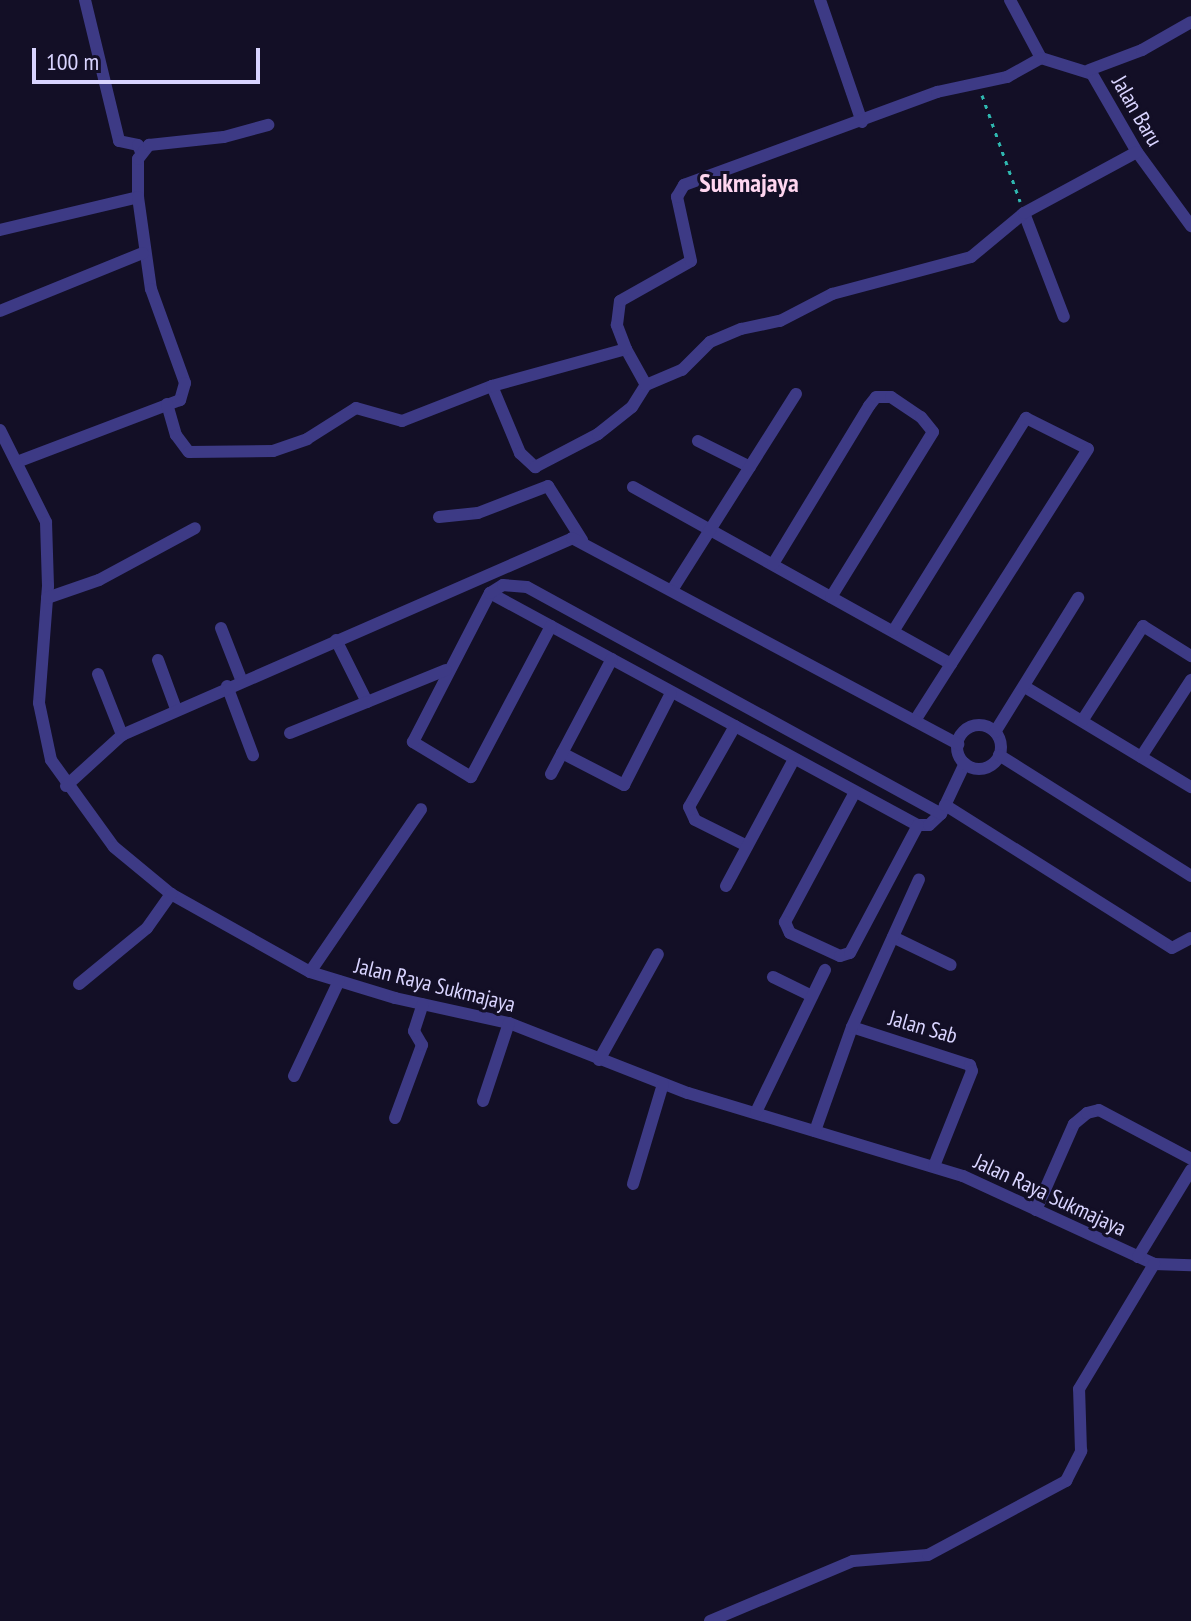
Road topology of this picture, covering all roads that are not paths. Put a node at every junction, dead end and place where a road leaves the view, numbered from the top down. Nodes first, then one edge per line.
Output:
1 (85, 0) edge
2 (820, 0) edge
3 (1010, 0) edge
4 (1191, 22) edge
5 (1041, 58) junction
6 (1089, 70) junction
7 (862, 122) junction
8 (268, 125) dead end
9 (141, 152) junction
10 (1137, 152) junction
11 (138, 197) junction
12 (1024, 213) junction
13 (1191, 226) edge
14 (0, 230) edge
15 (143, 253) junction
16 (0, 311) edge
17 (1064, 317) dead end
18 (626, 349) junction
19 (646, 385) junction
20 (492, 386) junction
21 (796, 394) dead end
22 (167, 404) junction
23 (0, 430) edge
24 (698, 441) dead end
25 (19, 461) junction
26 (750, 467) junction
27 (633, 487) dead end
28 (439, 517) dead end
29 (195, 528) dead end
30 (711, 529) junction
31 (582, 540) junction
32 (773, 564) junction
33 (672, 590) junction
34 (490, 593) junction
35 (831, 597) junction
36 (47, 598) junction
37 (1078, 598) dead end
38 (551, 626) junction
39 (221, 628) dead end
40 (894, 630) junction
41 (336, 640) junction
42 (1191, 656) edge
43 (612, 659) junction
44 (158, 660) dead end
45 (951, 664) junction
46 (446, 670) junction
47 (98, 674) dead end
48 (241, 679) junction
49 (1191, 680) edge
50 (227, 686) junction
51 (1025, 687) junction
52 (671, 693) junction
53 (367, 702) junction
54 (176, 709) junction
55 (915, 721) junction
56 (1082, 721) junction
57 (735, 726) junction
58 (995, 732) junction
59 (290, 733) dead end
60 (122, 735) junction
61 (958, 744) junction
62 (562, 753) junction
63 (253, 755) dead end
64 (999, 755) junction
65 (1141, 757) junction
66 (794, 759) junction
67 (965, 763) junction
68 (551, 774) dead end
69 (66, 786) junction
70 (1191, 787) edge
71 (855, 792) junction
72 (421, 809) dead end
73 (943, 810) junction
74 (918, 825) junction
75 (747, 846) junction
76 (1191, 876) edge
77 (919, 879) dead end
78 (726, 886) dead end
79 (171, 894) junction
80 (893, 937) junction
81 (1191, 938) edge
82 (658, 954) dead end
83 (951, 965) dead end
84 (825, 970) dead end
85 (310, 972) junction
86 (773, 977) dead end
87 (339, 981) junction
88 (79, 984) dead end
89 (812, 996) junction
90 (423, 1004) junction
91 (509, 1023) junction
92 (852, 1027) junction
93 (599, 1060) junction
94 (294, 1076) dead end
95 (663, 1084) junction
96 (483, 1101) dead end
97 (756, 1112) junction
98 (395, 1118) dead end
99 (815, 1131) junction
100 (1191, 1159) edge
101 (934, 1166) junction
102 (1191, 1170) edge
103 (633, 1184) dead end
104 (1036, 1210) junction
105 (1138, 1257) junction
106 (1154, 1264) junction
107 (1191, 1265) edge
108 (710, 1621) edge

1 - 9 street
2 - 7 street
3 - 5 street
4 - 6 street
5 - 6 street, Jalan Baru
5 - 7 street
6 - 10 street, Jalan Baru
7 - 18 street
8 - 9 street
9 - 11 street
10 - 12 street
10 - 13 street, Jalan Baru
11 - 14 street
11 - 15 street
12 - 17 street
12 - 19 street
15 - 16 street
15 - 22 street
18 - 19 street
18 - 20 street
19 - 20 street
20 - 22 street
21 - 26 street
22 - 25 street
23 - 25 street, Jalan Raya Sukmajaya
24 - 26 street
25 - 36 street, Jalan Raya Sukmajaya
26 - 30 street
27 - 30 street
28 - 31 street
29 - 36 street
30 - 32 street
30 - 33 street
31 - 33 street
31 - 41 street
32 - 35 street
32 - 35 street
33 - 55 street
34 - 38 street
34 - 46 street
34 - 73 street
35 - 40 street
36 - 69 street, Jalan Raya Sukmajaya
37 - 51 street
38 - 43 street
38 - 46 street
39 - 48 street
40 - 45 street
40 - 45 street
41 - 48 street
41 - 53 street
42 - 56 street
43 - 52 street
43 - 62 street
44 - 54 street
45 - 55 street
46 - 53 street
47 - 60 street
48 - 50 street
49 - 65 street
50 - 54 street
50 - 63 street
51 - 56 street
51 - 58 street
52 - 57 street
52 - 62 street
53 - 59 street
54 - 60 street
55 - 61 street
56 - 65 street
57 - 66 street
57 - 75 street
58 - 61 street
58 - 64 street
60 - 69 street
61 - 67 street
62 - 68 street
64 - 67 street
64 - 76 street
65 - 70 street
66 - 71 street
66 - 75 street
67 - 73 street
69 - 79 street, Jalan Raya Sukmajaya
71 - 74 street
71 - 74 street
72 - 85 street
73 - 74 street
73 - 81 street
75 - 78 street
77 - 80 street
79 - 85 street, Jalan Raya Sukmajaya
79 - 88 street
80 - 83 street
80 - 92 street
82 - 93 street
84 - 89 street
85 - 87 street, Jalan Raya Sukmajaya
86 - 89 street
87 - 90 street, Jalan Raya Sukmajaya
87 - 94 street
89 - 97 street
90 - 91 street, Jalan Raya Sukmajaya
90 - 98 street
91 - 93 street, Jalan Raya Sukmajaya
91 - 96 street
92 - 99 street
92 - 101 street, Jalan Sab
93 - 95 street, Jalan Raya Sukmajaya
95 - 97 street, Jalan Raya Sukmajaya
95 - 103 street
97 - 99 street, Jalan Raya Sukmajaya
99 - 101 street, Jalan Raya Sukmajaya
100 - 104 street
101 - 104 street, Jalan Raya Sukmajaya
102 - 105 street
104 - 105 street, Jalan Raya Sukmajaya
105 - 106 street, Jalan Raya Sukmajaya
106 - 107 street, Jalan Raya Sukmajaya
106 - 108 street

